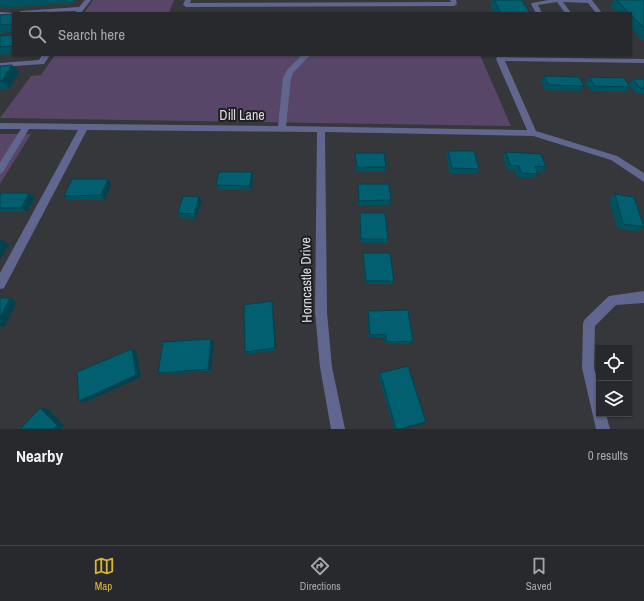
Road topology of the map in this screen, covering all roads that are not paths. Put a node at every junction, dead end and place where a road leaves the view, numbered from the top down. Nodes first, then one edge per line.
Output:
1 (88, 0) edge
2 (188, 0) edge
3 (351, 0) edge
4 (453, 0) edge
5 (559, 0) edge
6 (217, 2) edge
7 (357, 5) junction
8 (79, 11) edge
9 (50, 12) edge
10 (351, 12) edge
11 (538, 12) edge
12 (567, 12) edge
13 (598, 12) edge
14 (0, 14) edge
15 (12, 14) edge
16 (45, 56) edge
17 (305, 56) edge
18 (602, 57) edge
19 (644, 61) edge
20 (0, 65) edge
21 (0, 126) edge
22 (27, 126) junction
23 (84, 127) junction
24 (282, 128) junction
25 (320, 129) junction
26 (533, 133) junction
27 (0, 170) edge
28 (644, 178) edge
29 (0, 284) edge
30 (644, 297) edge
31 (596, 401) edge
32 (600, 417) edge
33 (338, 429) edge
34 (603, 429) edge

1 - 8 street
2 - 6 street
3 - 7 street
4 - 7 street
5 - 11 street
5 - 12 street
5 - 13 street
6 - 7 street
7 - 10 street
8 - 9 street
14 - 15 street
16 - 20 street
17 - 24 street
18 - 19 street
18 - 26 street
21 - 22 street, Dill Lane
22 - 23 street, Dill Lane
22 - 27 street
23 - 24 street, Dill Lane
23 - 29 street
24 - 25 street, Dill Lane
25 - 26 street, Dill Lane
25 - 33 street, Horncastle Drive
26 - 28 street, Dill Lane
30 - 31 street
32 - 34 street

